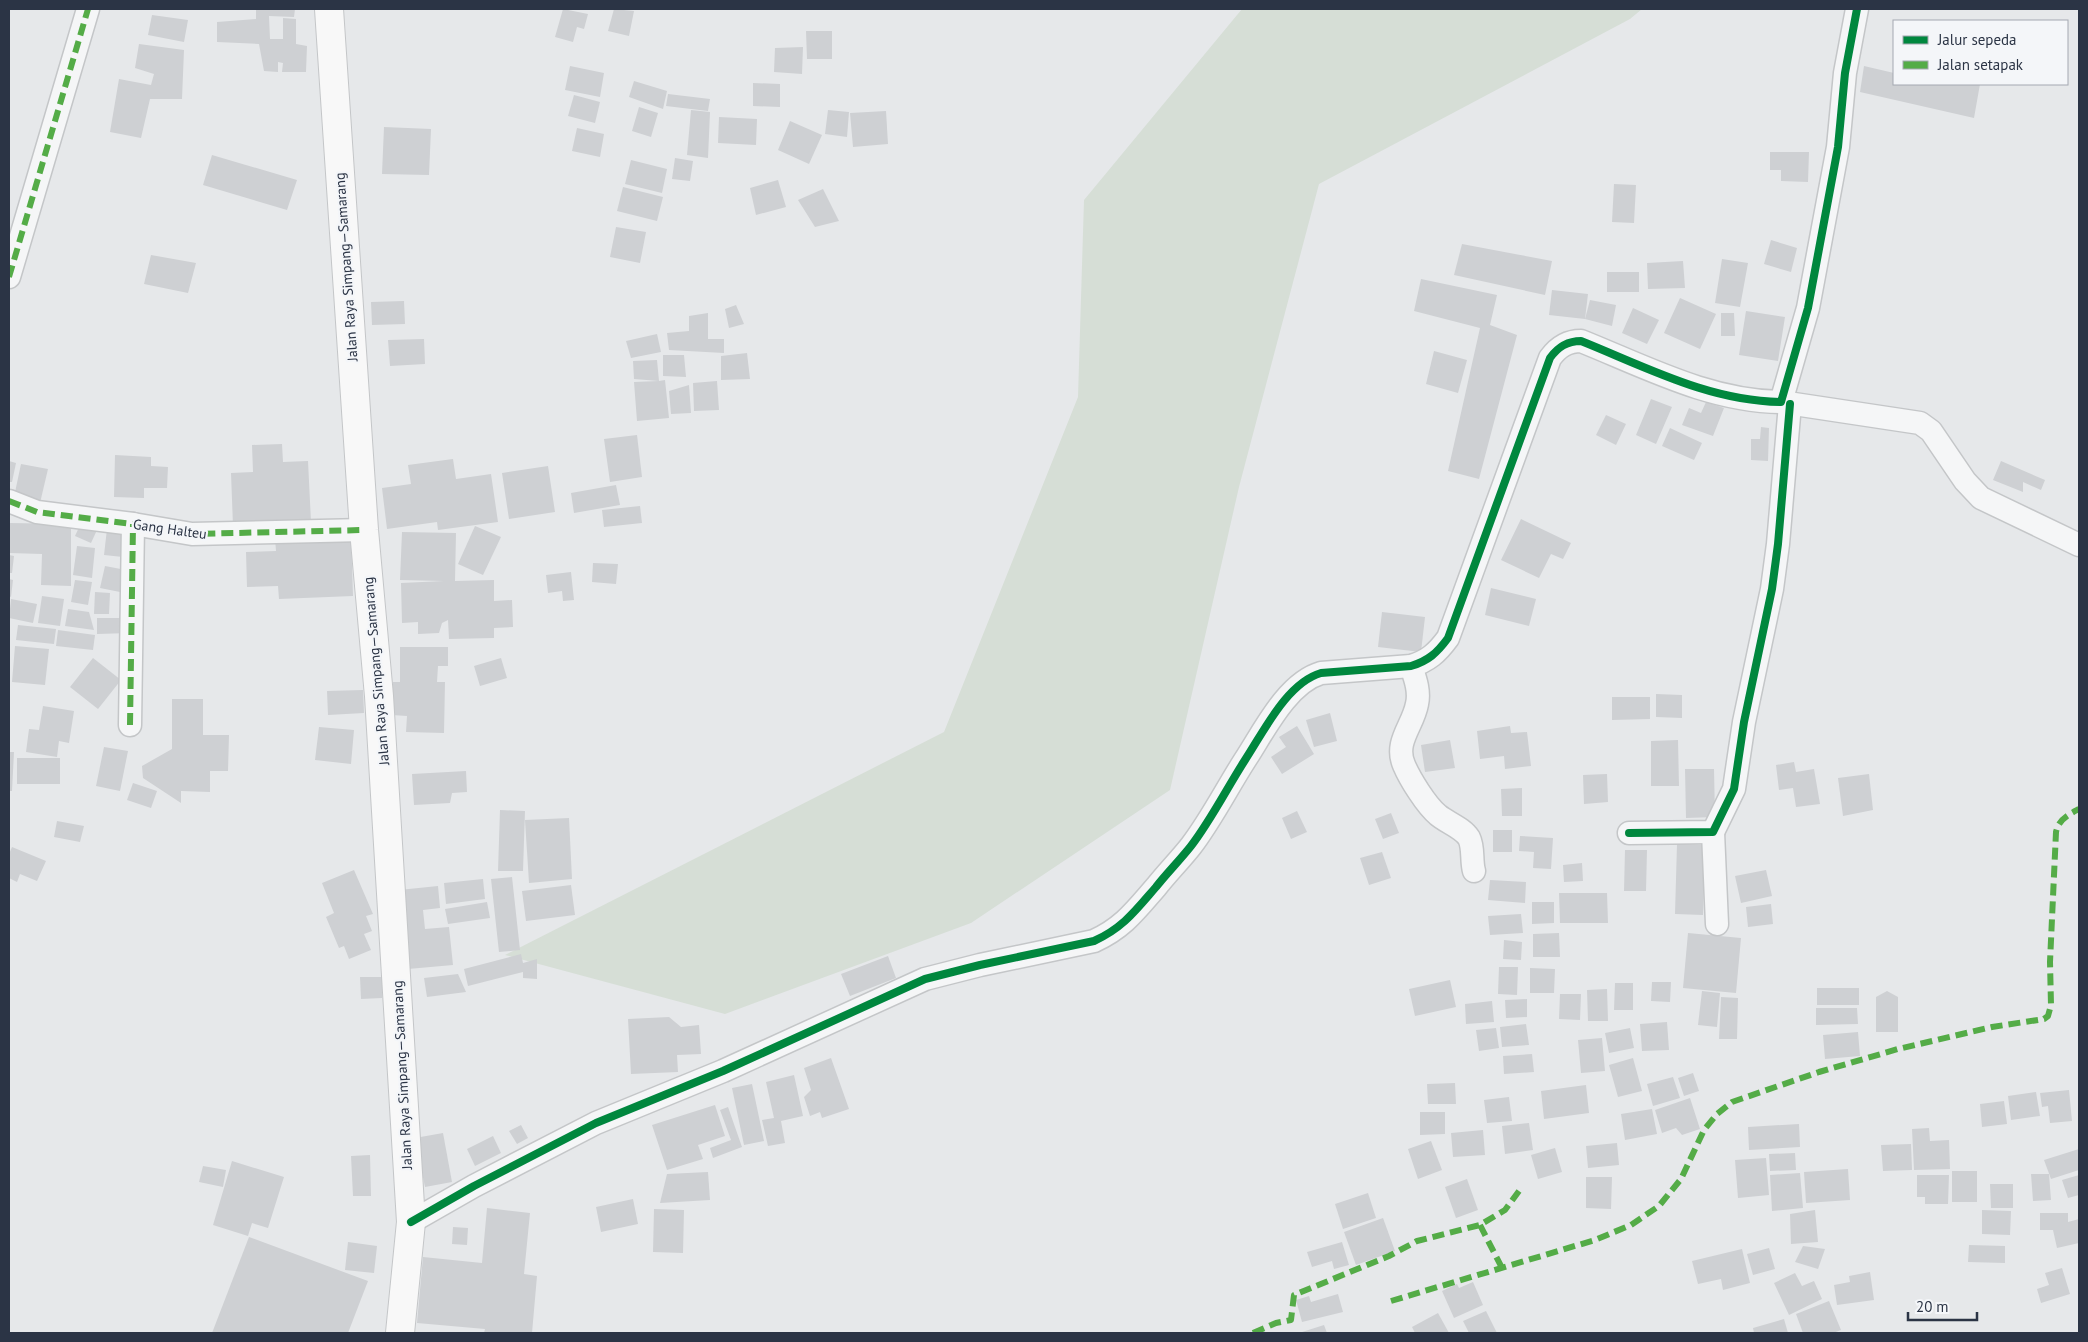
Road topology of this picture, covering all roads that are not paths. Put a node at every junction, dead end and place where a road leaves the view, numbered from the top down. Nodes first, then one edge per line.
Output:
1 (88, 9) edge
2 (329, 9) edge
3 (1856, 9) edge
4 (9, 277) edge
5 (1785, 403) junction
6 (9, 501) edge
7 (133, 524) junction
8 (364, 530) junction
9 (2079, 545) edge
10 (1411, 666) junction
11 (130, 726) dead end
12 (1714, 832) junction
13 (1629, 833) dead end
14 (1474, 871) dead end
15 (1717, 924) dead end
16 (411, 1222) junction
17 (400, 1333) edge

1 - 4 street
2 - 8 main road, Jalan Raya Simpang—Samarang
3 - 5 street
5 - 9 street
5 - 10 street
5 - 12 street
6 - 7 street, Gang Halteu
7 - 8 street, Gang Halteu
7 - 11 street
8 - 16 main road, Jalan Raya Simpang—Samarang
10 - 14 street
10 - 16 street
12 - 13 street
12 - 15 street
16 - 17 main road, Jalan Raya Simpang—Samarang

